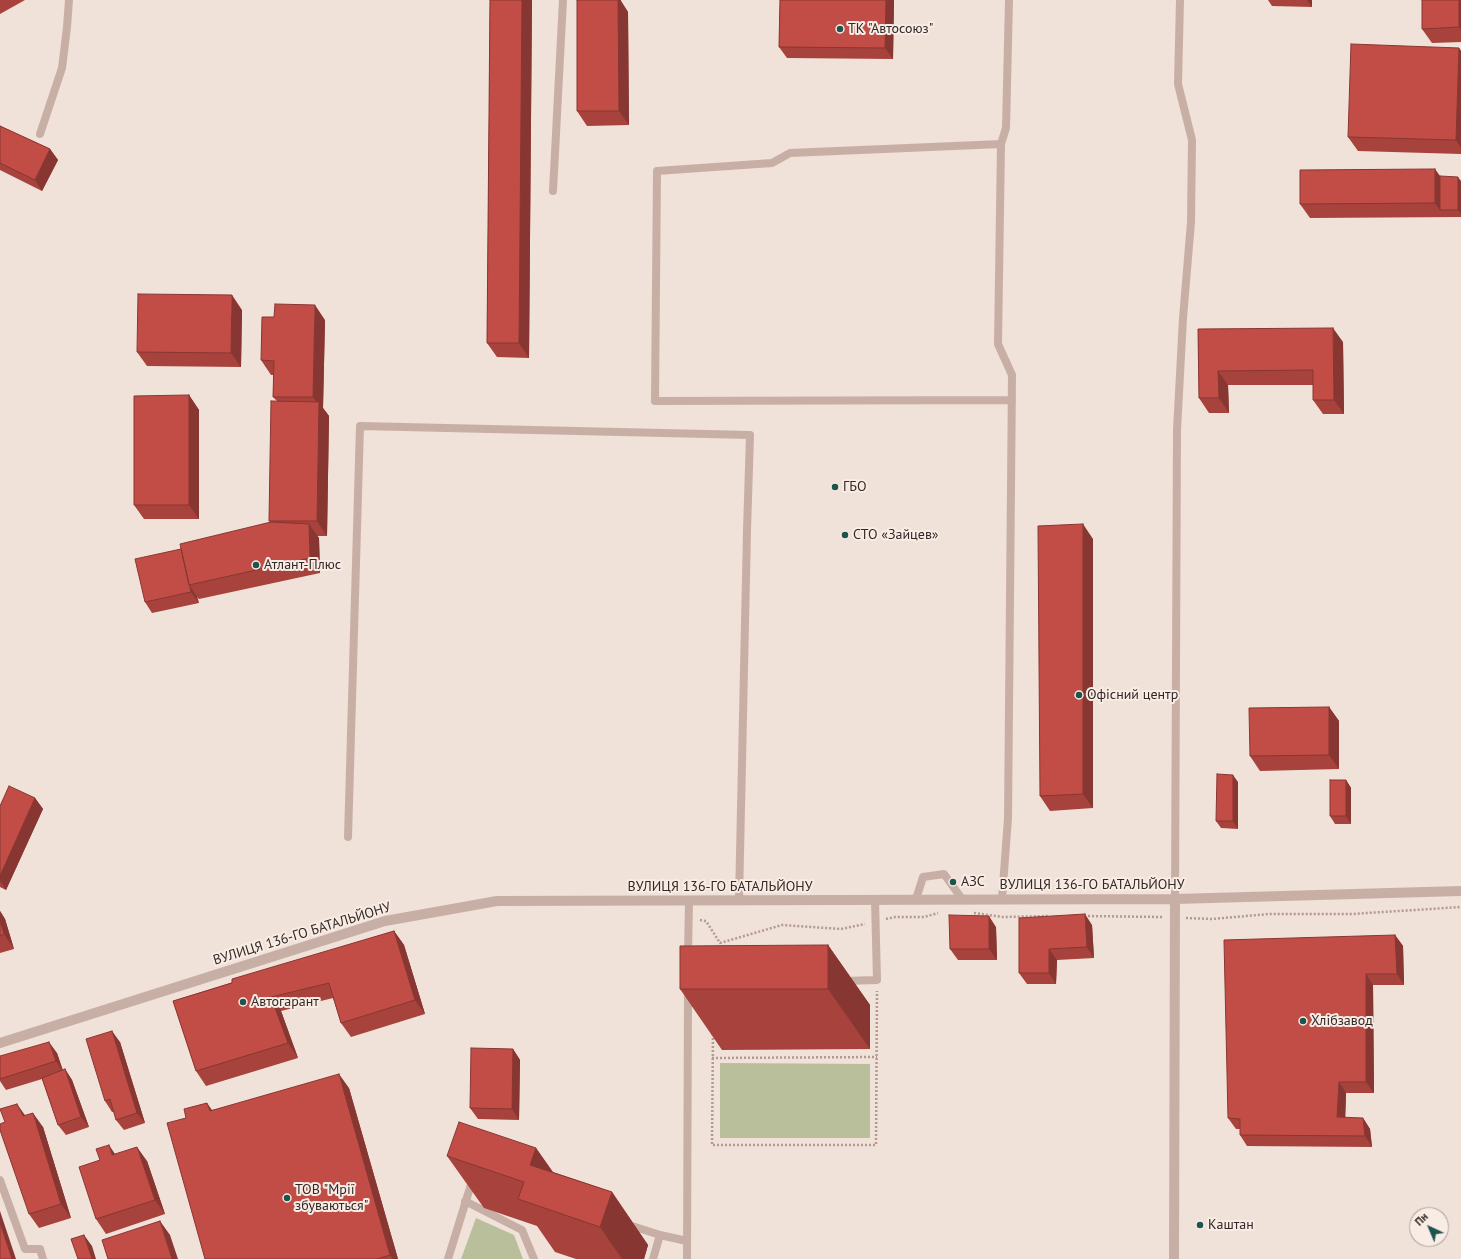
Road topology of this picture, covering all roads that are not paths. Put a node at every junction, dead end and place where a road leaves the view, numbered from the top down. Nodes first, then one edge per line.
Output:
1 (69, 0) edge
2 (563, 0) edge
3 (1009, 0) edge
4 (1180, 0) edge
5 (40, 134) dead end
6 (1001, 144) junction
7 (553, 191) dead end
8 (1012, 400) junction
9 (348, 837) dead end
10 (1461, 891) edge
11 (916, 899) junction
12 (962, 899) junction
13 (1002, 899) junction
14 (1175, 899) junction
15 (739, 900) junction
16 (875, 900) junction
17 (688, 901) junction
18 (688, 967) edge
19 (838, 981) dead end
20 (688, 982) edge
21 (0, 1043) edge
22 (477, 1167) edge
23 (0, 1180) edge
24 (465, 1201) junction
25 (617, 1221) dead end
26 (660, 1236) junction
27 (687, 1241) junction
28 (43, 1259) edge
29 (448, 1259) edge
30 (534, 1259) edge
31 (653, 1259) edge
32 (687, 1259) edge
33 (1174, 1259) edge

1 - 5 lane
2 - 7 lane
3 - 6 lane
4 - 14 lane
6 - 8 lane
6 - 8 lane
8 - 13 lane
9 - 15 lane
10 - 14 street, ВУЛИЦЯ 136-ГО БАТАЛЬЙОНУ
11 - 12 street, ВУЛИЦЯ 136-ГО БАТАЛЬЙОНУ
11 - 12 lane
11 - 16 street, ВУЛИЦЯ 136-ГО БАТАЛЬЙОНУ
12 - 13 street, ВУЛИЦЯ 136-ГО БАТАЛЬЙОНУ
13 - 14 street, ВУЛИЦЯ 136-ГО БАТАЛЬЙОНУ
14 - 33 street
15 - 16 street, ВУЛИЦЯ 136-ГО БАТАЛЬЙОНУ
15 - 17 street, ВУЛИЦЯ 136-ГО БАТАЛЬЙОНУ
16 - 19 lane
17 - 18 lane
17 - 21 street, ВУЛИЦЯ 136-ГО БАТАЛЬЙОНУ
20 - 27 lane
22 - 24 lane
23 - 28 lane
24 - 29 lane
24 - 30 lane
25 - 26 lane
26 - 27 lane
26 - 31 lane
27 - 32 lane

